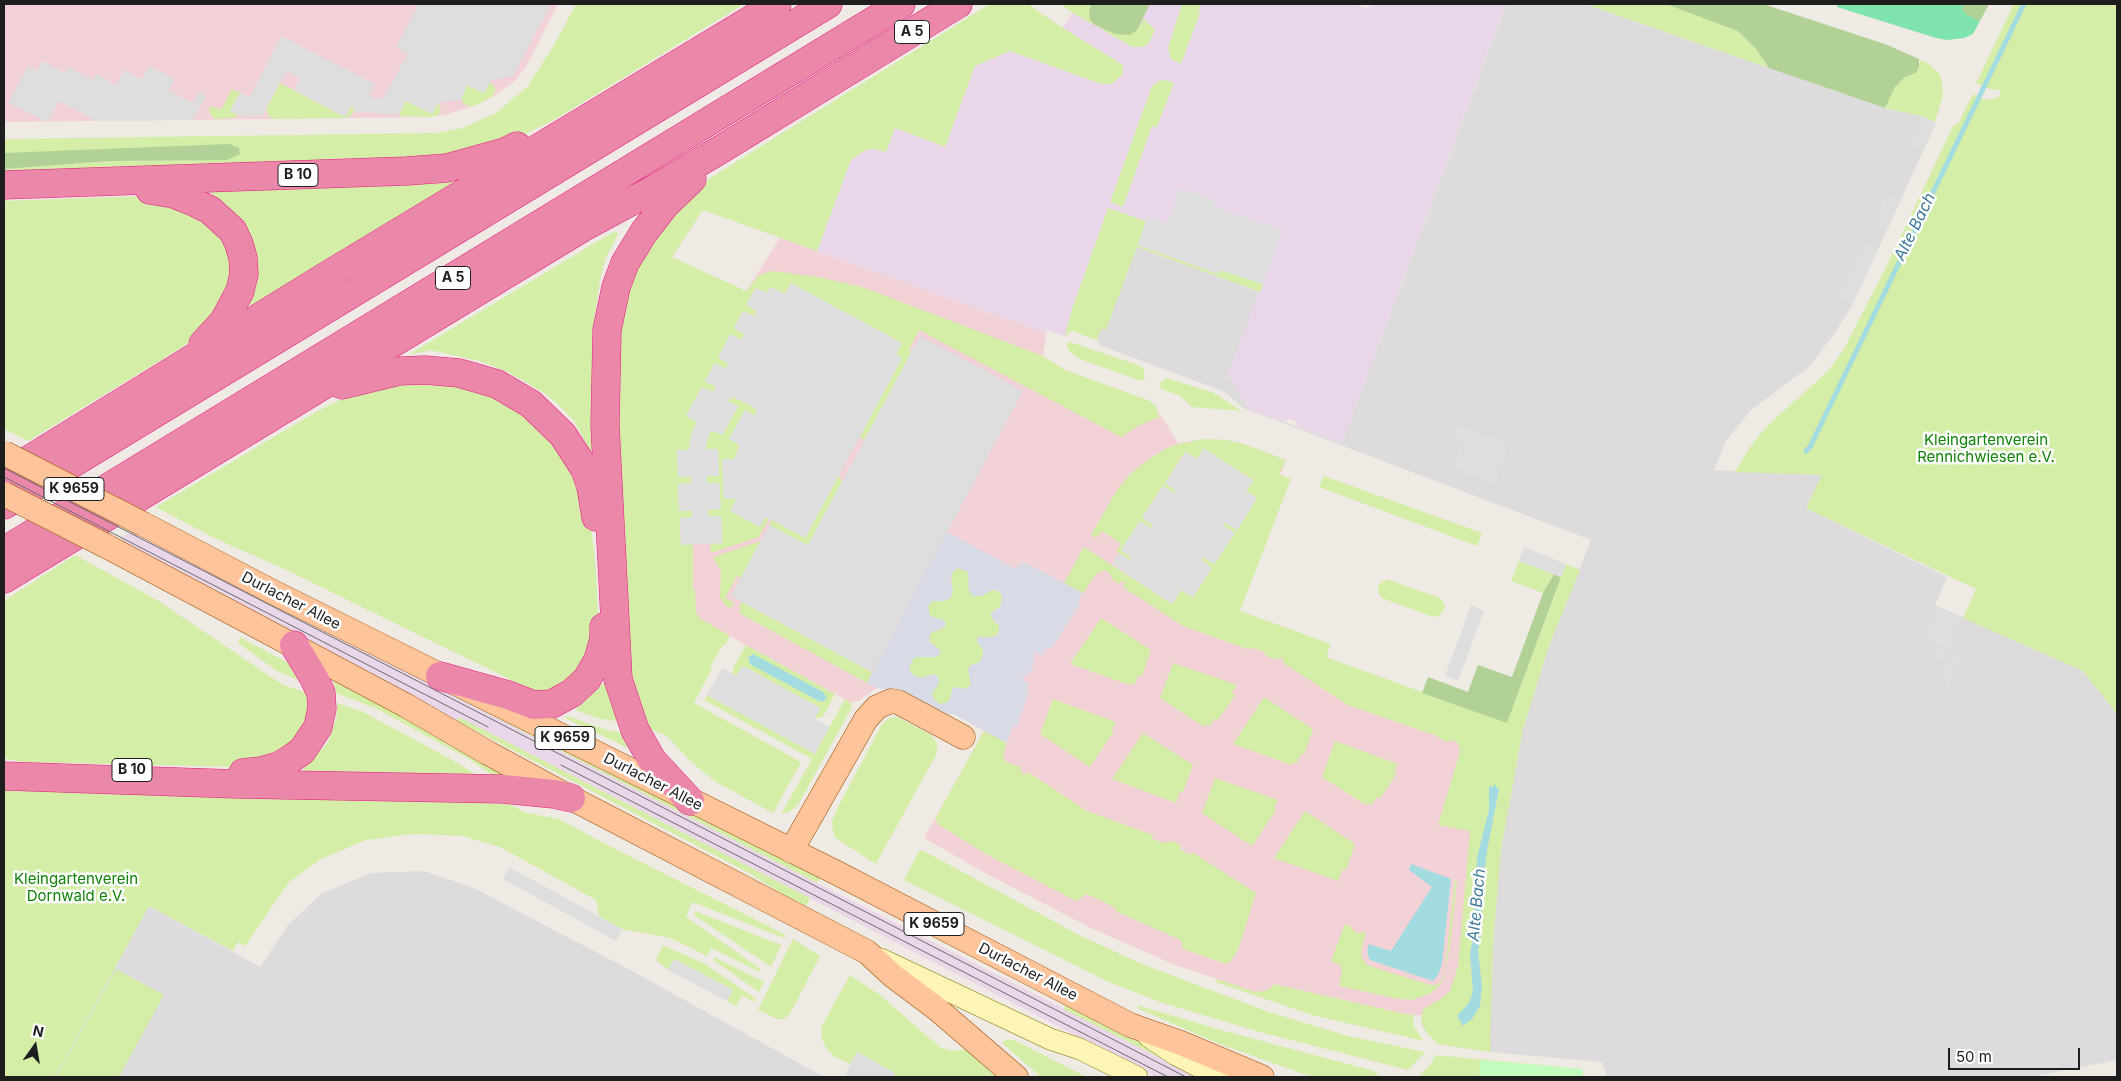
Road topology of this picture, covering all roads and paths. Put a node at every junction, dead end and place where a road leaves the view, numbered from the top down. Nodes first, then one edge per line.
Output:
1 (777, 4) edge
2 (828, 4) edge
3 (901, 4) edge
4 (958, 4) edge
5 (584, 121) junction
6 (723, 148) junction
7 (4, 185) edge
8 (4, 195) edge
9 (182, 366) junction
10 (321, 388) junction
11 (4, 453) edge
12 (4, 474) edge
13 (4, 494) edge
14 (4, 505) edge
15 (4, 551) edge
16 (4, 580) edge
17 (294, 645) junction
18 (440, 676) junction
19 (963, 737) dead end
20 (4, 765) edge
21 (4, 776) edge
22 (571, 798) junction
23 (690, 801) junction
24 (791, 851) junction
25 (867, 952) junction
26 (1130, 1025) junction
27 (1016, 1077) edge
28 (1137, 1077) edge
29 (1219, 1077) edge
30 (1262, 1077) edge

1 - 5 highway
2 - 14 highway, A 5
3 - 15 highway, A 5
4 - 6 highway, A 5
5 - 7 highway, B 10
5 - 9 highway
6 - 10 highway, A 5
6 - 23 highway
8 - 9 highway
9 - 12 highway
10 - 16 highway, A 5
10 - 18 highway
11 - 18 main road, Durlacher Allee / K 9659, bridge
13 - 17 main road, bridge
17 - 20 highway, B 10
17 - 22 main road
18 - 23 main road, Durlacher Allee / K 9659
19 - 24 main road
21 - 22 highway
22 - 25 main road
23 - 24 main road, Durlacher Allee / K 9659
24 - 26 main road, Durlacher Allee / K 9659
25 - 27 main road
25 - 28 main road
26 - 29 main road, Durlacher Allee
26 - 30 main road, K 9659

